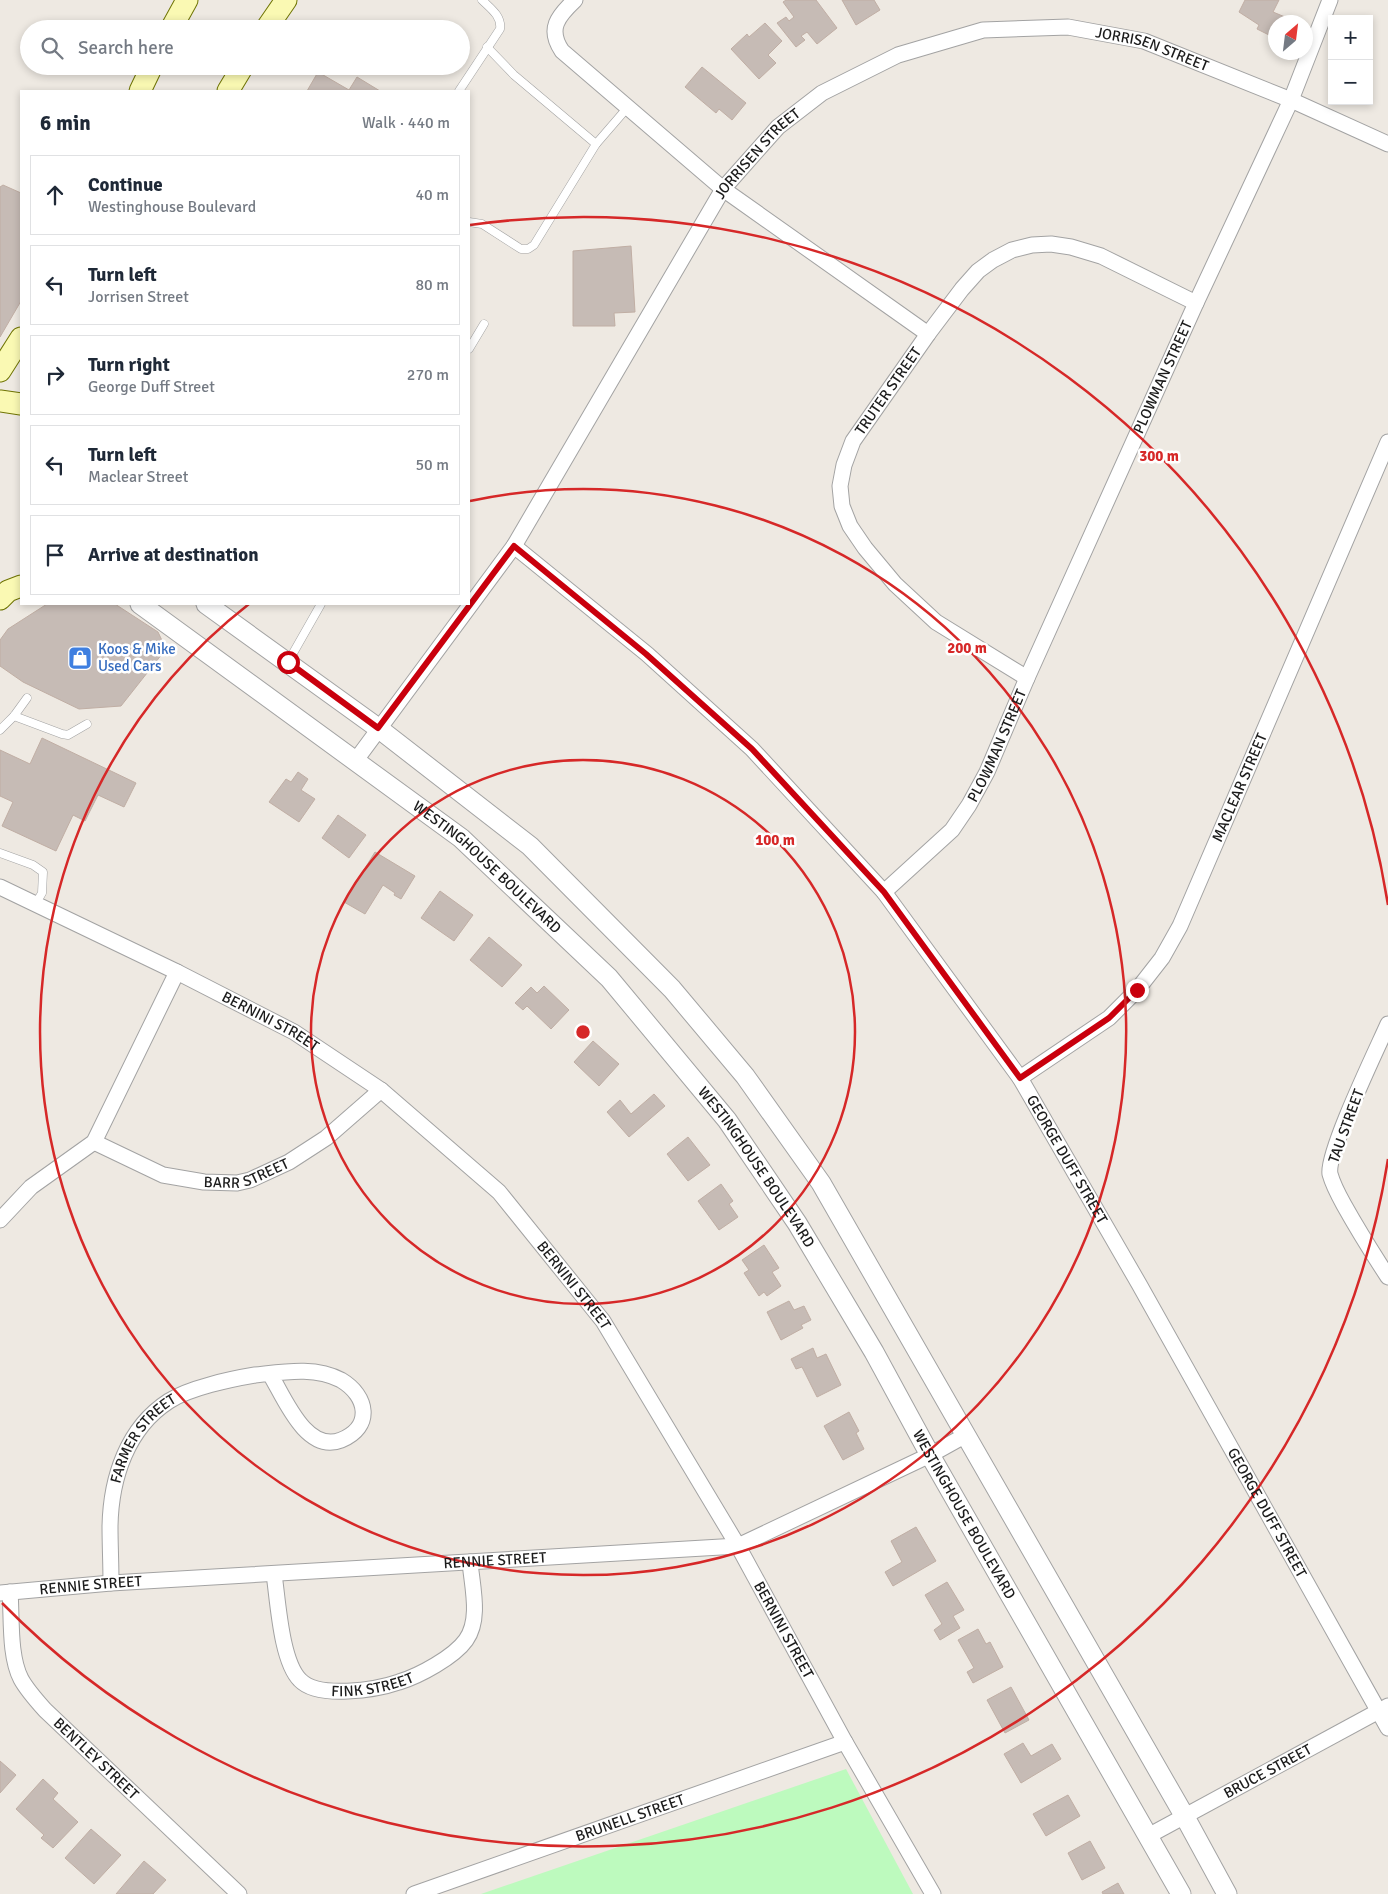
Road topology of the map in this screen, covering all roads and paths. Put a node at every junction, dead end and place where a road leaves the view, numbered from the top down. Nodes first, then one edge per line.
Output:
1 (187, 0) edge
2 (286, 0) edge
3 (482, 0) edge
4 (574, 0) edge
5 (1330, 0) edge
6 (176, 20) edge
7 (272, 20) edge
8 (486, 48) junction
9 (470, 73) edge
10 (148, 75) edge
11 (238, 75) edge
12 (469, 75) edge
13 (140, 90) edge
14 (229, 90) edge
15 (460, 90) edge
16 (1291, 100) junction
17 (628, 107) junction
18 (596, 144) junction
19 (1388, 144) edge
20 (723, 189) junction
21 (470, 222) edge
22 (1196, 303) junction
23 (484, 324) dead end
24 (928, 334) junction
25 (20, 340) edge
26 (470, 346) edge
27 (0, 371) edge
28 (0, 401) edge
29 (20, 404) edge
30 (1388, 442) edge
31 (514, 546) junction
32 (20, 586) edge
33 (20, 586) edge
34 (0, 589) edge
35 (0, 599) edge
36 (141, 605) edge
37 (207, 605) edge
38 (320, 605) edge
39 (470, 605) edge
40 (470, 605) edge
41 (288, 662) junction
42 (1027, 678) junction
43 (27, 698) dead end
44 (14, 716) junction
45 (87, 724) dead end
46 (378, 728) junction
47 (0, 730) edge
48 (356, 760) junction
49 (0, 853) edge
50 (0, 887) edge
51 (884, 892) junction
52 (36, 903) junction
53 (177, 972) junction
54 (1388, 1024) edge
55 (1020, 1078) junction
56 (381, 1090) junction
57 (94, 1142) junction
58 (0, 1220) edge
59 (1388, 1278) edge
60 (270, 1374) junction
61 (966, 1435) junction
62 (930, 1455) junction
63 (738, 1546) junction
64 (470, 1562) junction
65 (274, 1574) junction
66 (111, 1583) junction
67 (5, 1593) edge
68 (1383, 1708) edge
69 (1388, 1728) edge
70 (845, 1742) junction
71 (1185, 1817) junction
72 (1148, 1836) junction
73 (238, 1894) edge
74 (414, 1894) edge
75 (933, 1894) edge
76 (1181, 1894) edge
77 (1228, 1894) edge

1 - 6 main road
2 - 7 main road
3 - 8 lane
4 - 17 street
5 - 16 street, PLOWMAN STREET
8 - 9 lane
8 - 18 lane
10 - 13 main road
11 - 14 main road
12 - 15 lane
16 - 19 street, JORRISEN STREET
16 - 20 street, JORRISEN STREET
16 - 22 street, PLOWMAN STREET
17 - 18 lane
17 - 20 street
18 - 21 lane
20 - 24 street
20 - 31 street, JORRISEN STREET
22 - 24 street, TRUTER STREET
22 - 42 street, PLOWMAN STREET
23 - 26 lane
24 - 42 street, TRUTER STREET
25 - 27 main road
28 - 29 main road
30 - 55 street, MACLEAR STREET
31 - 40 street, JORRISEN STREET
31 - 51 street, GEORGE DUFF STREET
32 - 34 main road
33 - 35 main road
36 - 48 street, WESTINGHOUSE BOULEVARD
37 - 41 street
38 - 41 lane
39 - 46 street, JORRISEN STREET
41 - 46 street
42 - 51 street, PLOWMAN STREET
43 - 44 lane
44 - 45 lane
44 - 47 lane
46 - 48 street, JORRISEN STREET
46 - 61 street
48 - 62 street, WESTINGHOUSE BOULEVARD
49 - 52 lane
50 - 52 street, BERNINI STREET
51 - 55 street, GEORGE DUFF STREET
52 - 53 street, BERNINI STREET
53 - 56 street, BERNINI STREET
53 - 57 street
54 - 59 street, TAU STREET
55 - 68 street, GEORGE DUFF STREET
56 - 57 street, BARR STREET
56 - 63 street, BERNINI STREET
57 - 58 street
60 - 60 street, FARMER STREET
60 - 66 street, FARMER STREET
61 - 62 street, RENNIE STREET
61 - 71 street
62 - 63 street, RENNIE STREET
62 - 72 street, WESTINGHOUSE BOULEVARD
63 - 64 street, RENNIE STREET
63 - 70 street, BERNINI STREET
64 - 65 street, RENNIE STREET
64 - 65 street, FINK STREET
65 - 66 street, RENNIE STREET
66 - 67 street, RENNIE STREET
67 - 73 street, BENTLEY STREET
68 - 69 street, GEORGE DUFF STREET
68 - 71 street, BRUCE STREET
70 - 74 street, BRUNELL STREET
70 - 75 street, BERNINI STREET
71 - 72 street, BRUCE STREET
71 - 77 street
72 - 76 street, WESTINGHOUSE BOULEVARD

